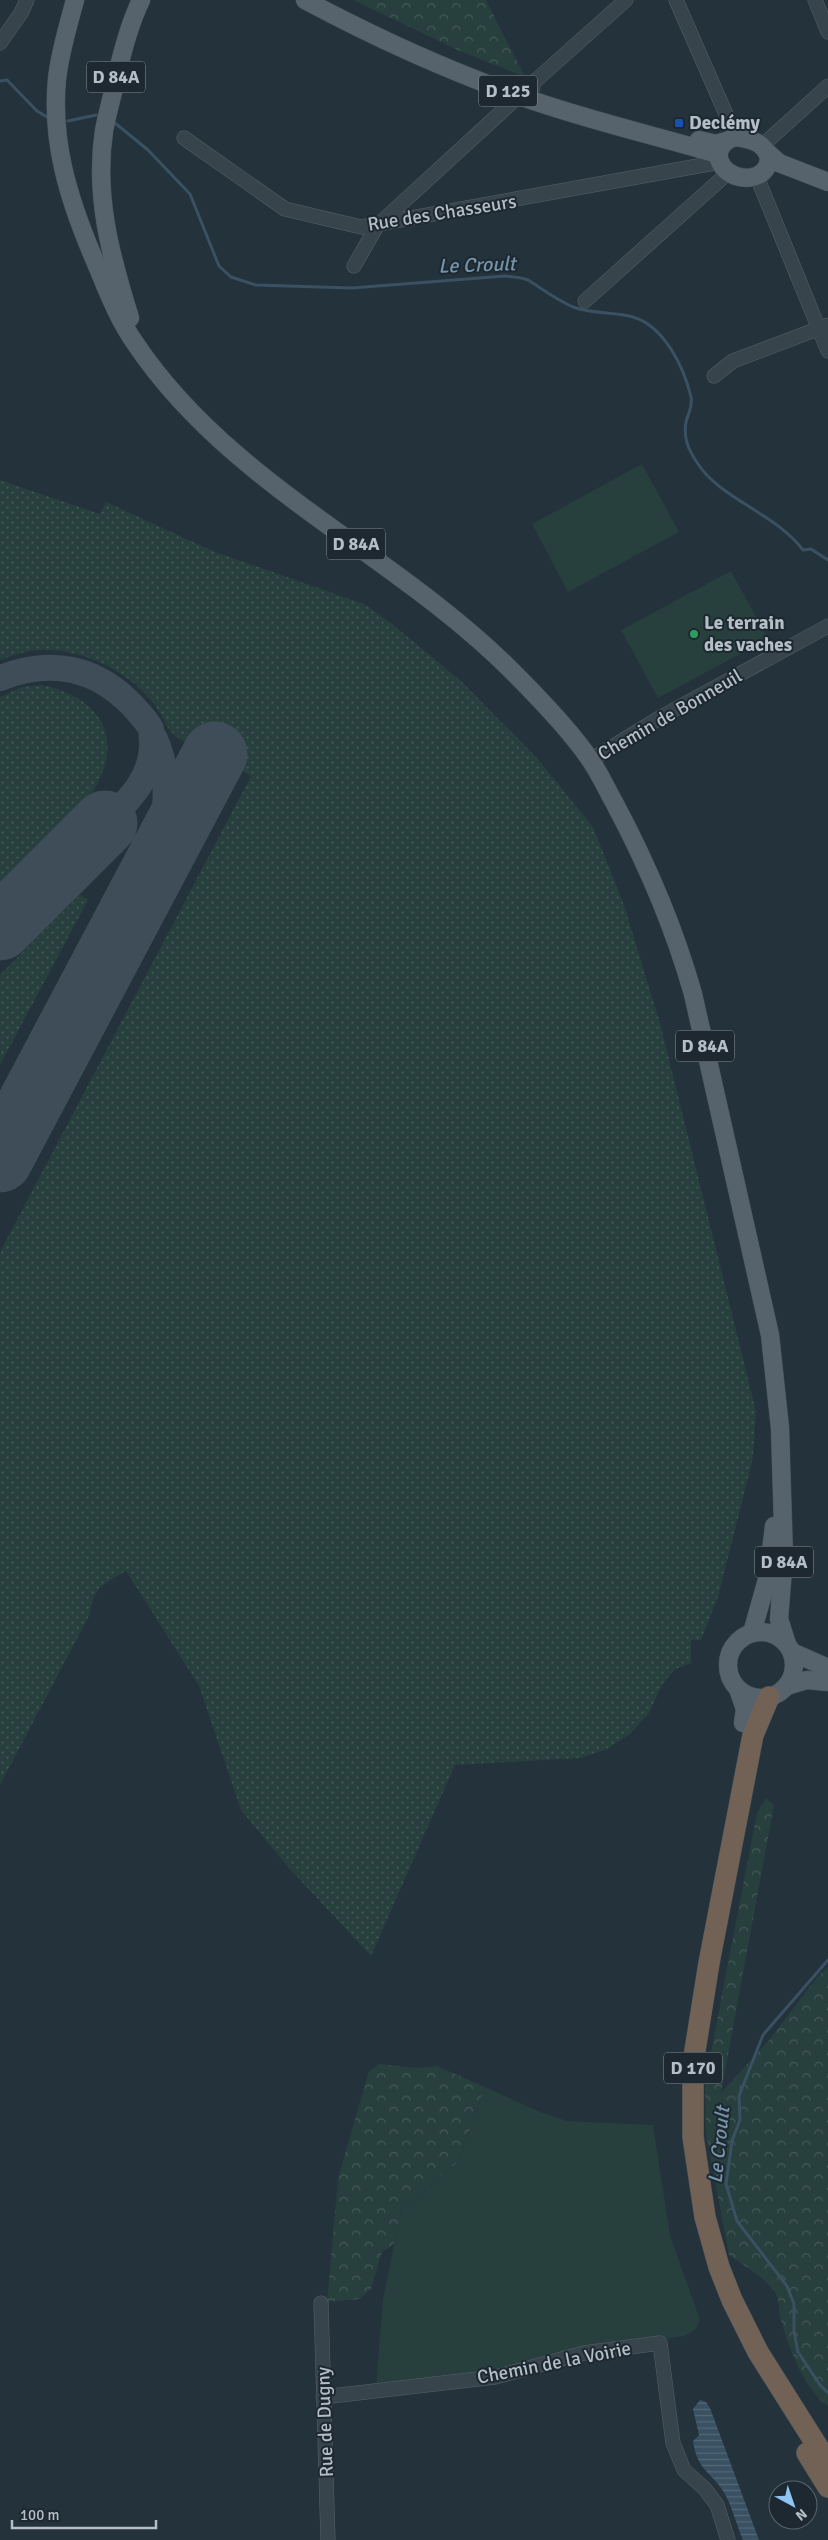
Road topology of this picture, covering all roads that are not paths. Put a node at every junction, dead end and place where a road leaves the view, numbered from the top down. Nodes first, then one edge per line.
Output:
1 (27, 0) edge
2 (75, 0) edge
3 (141, 0) edge
4 (305, 0) edge
5 (320, 0) edge
6 (626, 0) edge
7 (676, 0) edge
8 (815, 0) edge
9 (828, 32) edge
10 (0, 43) edge
11 (828, 86) edge
12 (526, 93) junction
13 (184, 138) dead end
14 (732, 139) junction
15 (765, 149) junction
16 (723, 164) junction
17 (760, 175) junction
18 (823, 180) edge
19 (377, 226) junction
20 (354, 266) dead end
21 (585, 301) dead end
22 (823, 327) edge
23 (828, 351) edge
24 (152, 366) junction
25 (714, 376) dead end
26 (828, 626) edge
27 (559, 723) junction
28 (591, 760) junction
29 (612, 798) junction
30 (780, 1478) junction
31 (752, 1632) junction
32 (790, 1648) junction
33 (828, 1668) edge
34 (828, 1682) edge
35 (787, 1686) junction
36 (738, 1689) junction
37 (769, 1697) junction
38 (743, 1723) joint
39 (321, 2304) dead end
40 (323, 2397) junction
41 (828, 2463) edge
42 (828, 2487) edge
43 (328, 2540) edge
44 (728, 2540) edge

1 - 10 street
2 - 24 main road, D 84A
3 - 24 main road, D 84A
4 - 12 main road, D 125
5 - 12 main road, D 125
6 - 12 street
7 - 14 street
8 - 9 street
11 - 15 street
12 - 14 main road, D 125
12 - 16 main road, D 125
12 - 19 street
13 - 19 street, Rue des Chasseurs
14 - 15 main road
14 - 16 main road
15 - 17 main road
15 - 18 main road
16 - 17 main road
16 - 19 street, Rue des Chasseurs
16 - 21 street
17 - 18 main road
17 - 22 street
19 - 20 street
22 - 23 street
22 - 25 street
24 - 27 main road, D 84A
26 - 28 street, Chemin de Bonneuil
27 - 28 main road, D 84A
27 - 29 main road, D 84A
28 - 29 main road, D 84A
29 - 30 main road, D 84A
30 - 31 main road, D 84A
30 - 32 main road, D 84A
31 - 32 main road
31 - 36 main road
32 - 33 main road
32 - 35 main road
34 - 35 main road
35 - 37 main road
36 - 37 main road
36 - 38 main road, D 170
37 - 41 highway, D 170
38 - 42 highway, D 170
39 - 40 street, Rue de Dugny
40 - 43 street, Rue de Dugny
40 - 44 street, Chemin de la Voirie

